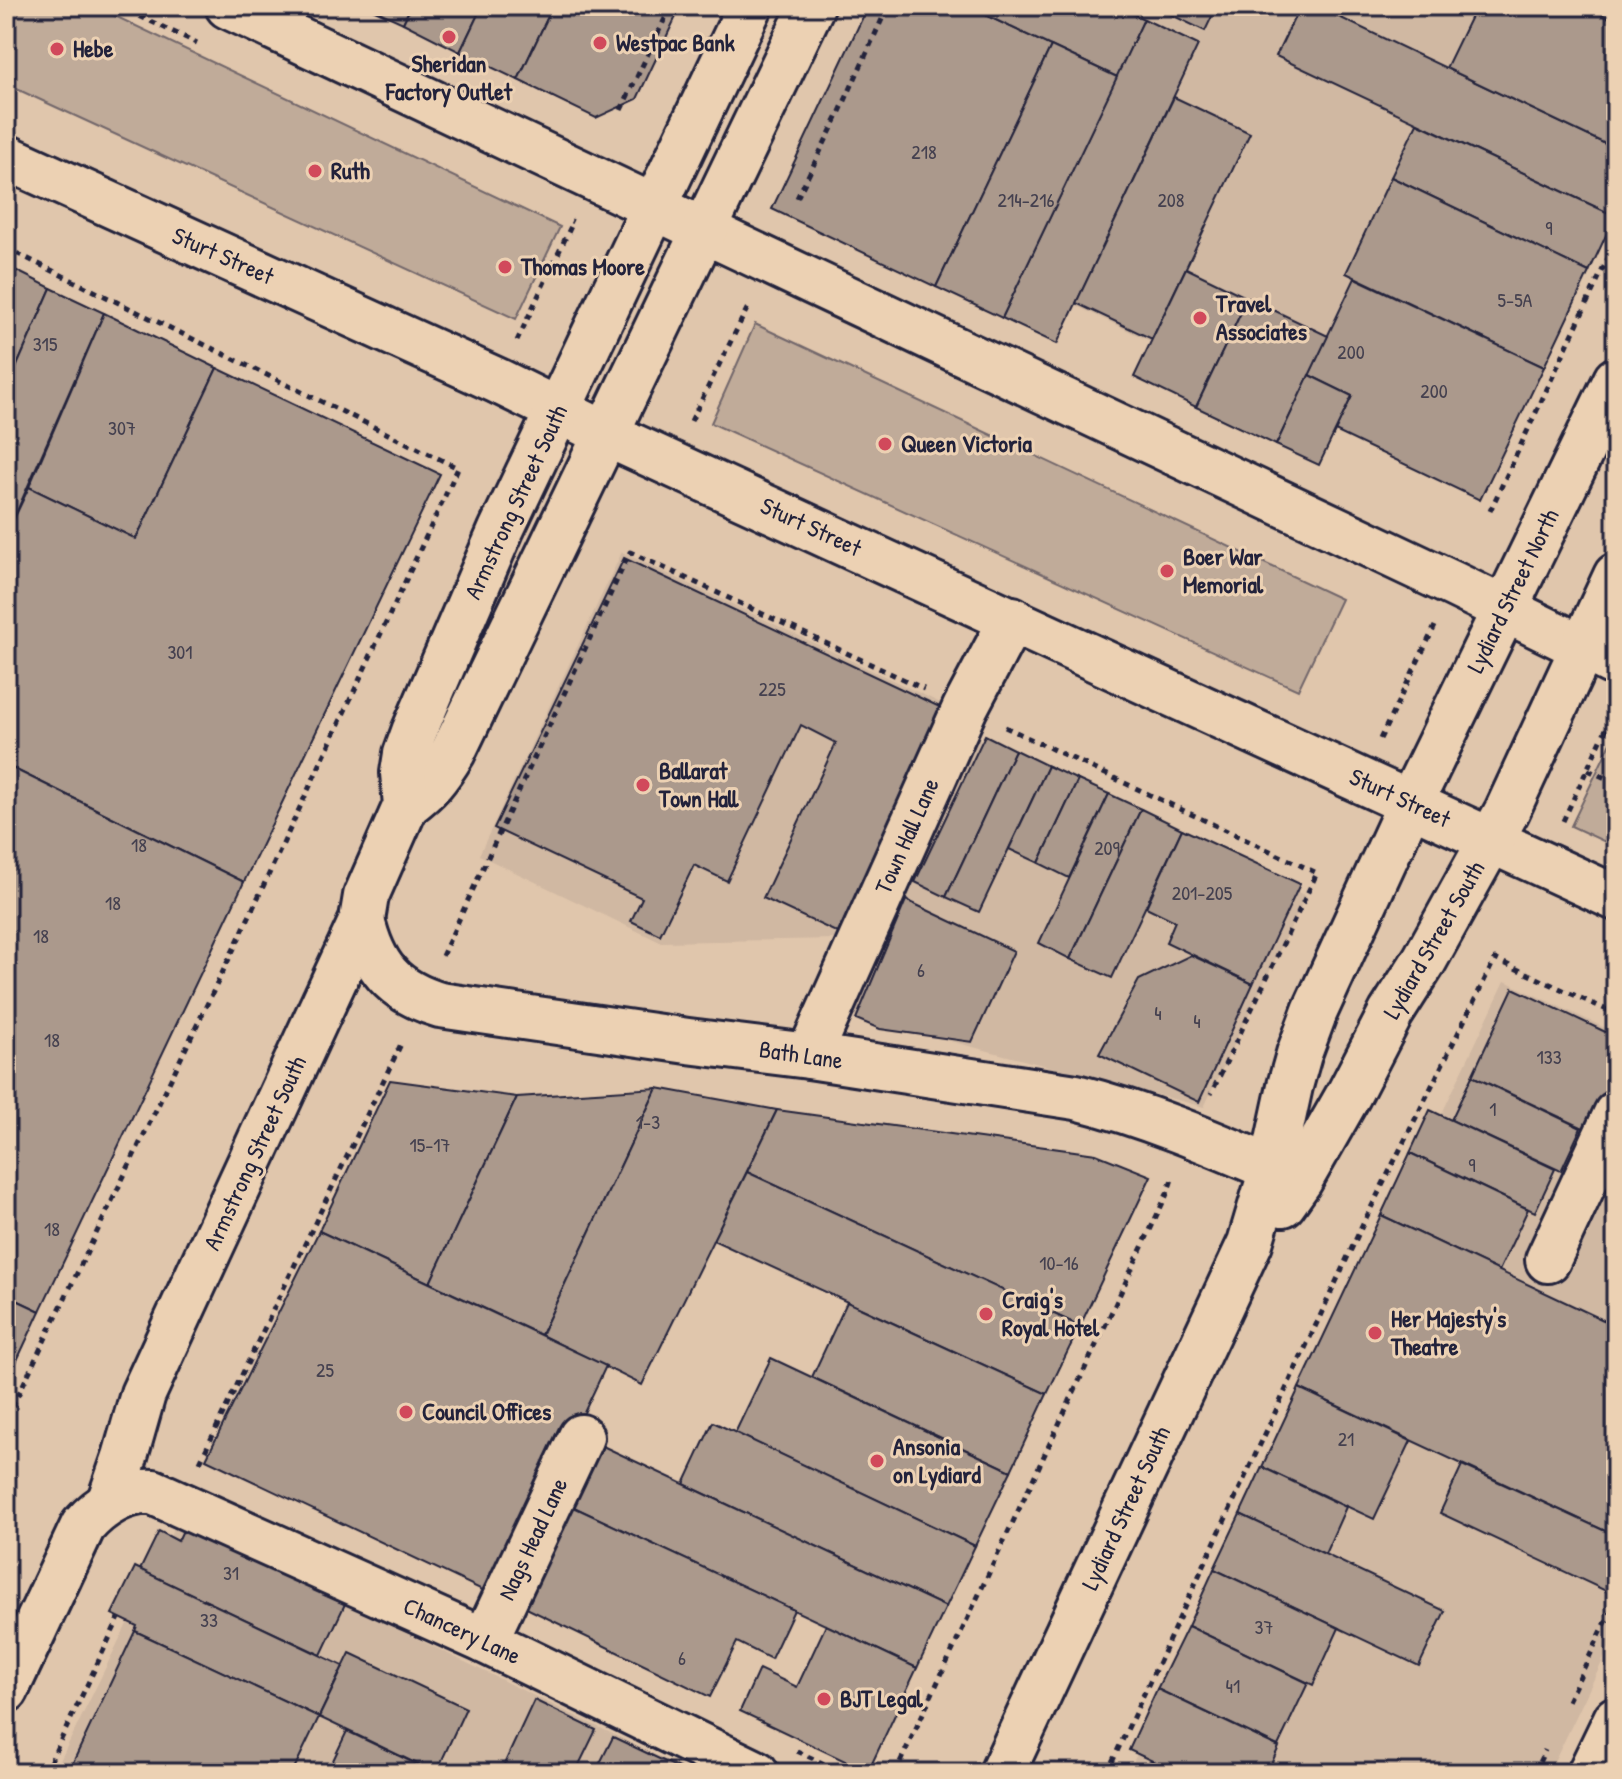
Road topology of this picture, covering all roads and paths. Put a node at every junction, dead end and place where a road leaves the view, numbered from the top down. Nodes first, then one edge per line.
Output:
1 (228, 6) edge
2 (671, 6) edge
3 (750, 6) edge
4 (812, 6) edge
5 (888, 6) edge
6 (621, 110) dead end
7 (6, 157) edge
8 (797, 198) dead end
9 (655, 207) junction
10 (573, 222) dead end
11 (704, 231) junction
12 (1616, 241) edge
13 (6, 248) edge
14 (751, 301) dead end
15 (511, 354) dead end
16 (1616, 380) edge
17 (558, 411) junction
18 (690, 423) dead end
19 (606, 434) junction
20 (1490, 511) dead end
21 (630, 552) dead end
22 (1616, 576) edge
23 (1505, 608) junction
24 (1012, 619) junction
25 (1435, 626) dead end
26 (1600, 656) edge
27 (1614, 712) dead end
28 (1375, 751) dead end
29 (1588, 770) junction
30 (1616, 783) edge
31 (1411, 802) junction
32 (406, 805) junction
33 (1558, 831) dead end
34 (1491, 840) junction
35 (1317, 873) dead end
36 (1616, 898) edge
37 (362, 920) junction
38 (451, 961) dead end
39 (1616, 1014) edge
40 (406, 1033) dead end
41 (809, 1056) junction
42 (1616, 1114) edge
43 (1191, 1135) junction
44 (1286, 1174) junction
45 (1548, 1260) dead end
46 (6, 1420) edge
47 (581, 1437) dead end
48 (197, 1468) dead end
49 (94, 1518) junction
50 (1616, 1601) edge
51 (119, 1618) dead end
52 (485, 1641) junction
53 (6, 1690) edge
54 (1568, 1701) dead end
55 (1616, 1719) edge
56 (1547, 1744) dead end
57 (45, 1773) edge
58 (756, 1773) edge
59 (895, 1773) edge
60 (1002, 1773) edge
61 (1107, 1773) edge
62 (1534, 1773) edge
63 (1590, 1773) edge

1 - 9 street
2 - 6 path
3 - 9 street, Armstrong Street South
4 - 11 street, Armstrong Street South
5 - 8 path
7 - 17 street, Sturt Street
9 - 11 street
9 - 17 street, Armstrong Street South
10 - 15 path
11 - 19 street, Armstrong Street South
11 - 23 street
12 - 20 path
13 - 46 path
14 - 18 path
16 - 23 street, Lydiard Street North
17 - 19 street, Sturt Street
17 - 32 street, Armstrong Street South
19 - 24 street, Sturt Street
19 - 32 street, Armstrong Street South
21 - 38 path
22 - 26 street
23 - 26 street
23 - 31 street, Lydiard Street North
24 - 31 street, Sturt Street
24 - 41 street, Town Hall Lane
25 - 28 path
26 - 34 street
27 - 29 path
29 - 30 path
29 - 33 path
31 - 34 street, Sturt Street
31 - 44 street, Lydiard Street South
32 - 37 street, Armstrong Street South
34 - 36 street, Sturt Street
34 - 44 street, Lydiard Street South
35 - 43 path
37 - 41 street, Bath Lane
37 - 49 street, Armstrong Street South
39 - 61 path
40 - 48 path
41 - 43 street, Bath Lane
42 - 45 street
43 - 44 street, Bath Lane
43 - 59 path
44 - 60 street, Lydiard Street South
47 - 52 street, Nags Head Lane
49 - 52 street, Chancery Lane
49 - 53 street, Armstrong Street South
50 - 54 path
51 - 57 path
52 - 58 street, Chancery Lane
55 - 63 street
56 - 62 path

